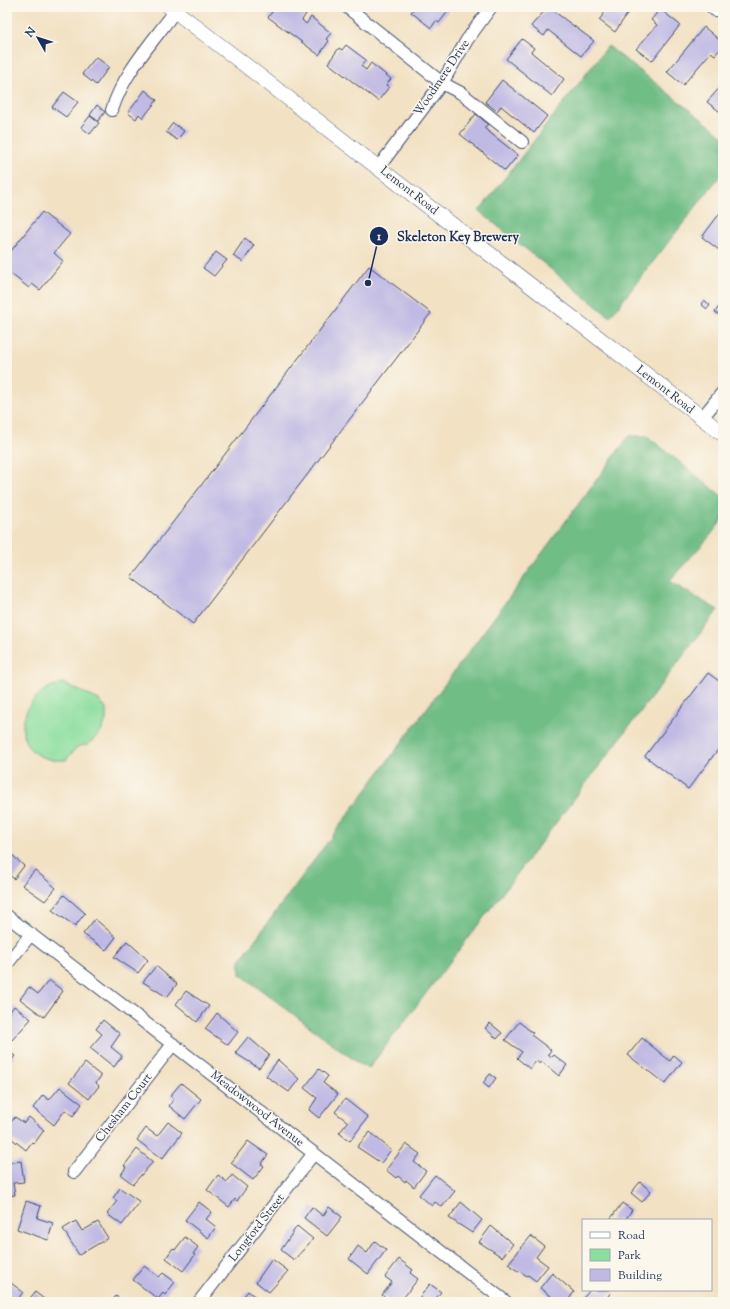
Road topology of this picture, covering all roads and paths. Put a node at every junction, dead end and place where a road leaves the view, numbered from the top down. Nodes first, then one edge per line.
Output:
1 (347, 7) edge
2 (491, 7) edge
3 (712, 7) edge
4 (173, 9) edge
5 (723, 11) edge
6 (442, 82) junction
7 (112, 110) dead end
8 (522, 142) dead end
9 (378, 168) junction
10 (723, 392) edge
11 (702, 418) junction
12 (723, 434) edge
13 (7, 916) edge
14 (30, 934) junction
15 (7, 964) edge
16 (173, 1044) junction
17 (314, 1153) junction
18 (74, 1172) dead end
19 (199, 1302) edge
20 (506, 1302) edge

1 - 6 street
2 - 6 street, Woodmere Drive
3 - 5 street
4 - 7 street
4 - 9 main road, Lemont Road
6 - 8 street
6 - 9 street, Woodmere Drive
9 - 11 main road, Lemont Road
10 - 11 street
11 - 12 main road, Lemont Road
13 - 14 street, Meadowwood Avenue
14 - 15 street
14 - 16 street, Meadowwood Avenue
16 - 17 street, Meadowwood Avenue
16 - 18 street, Chesham Court
17 - 19 street, Longford Street
17 - 20 street, Meadowwood Avenue

